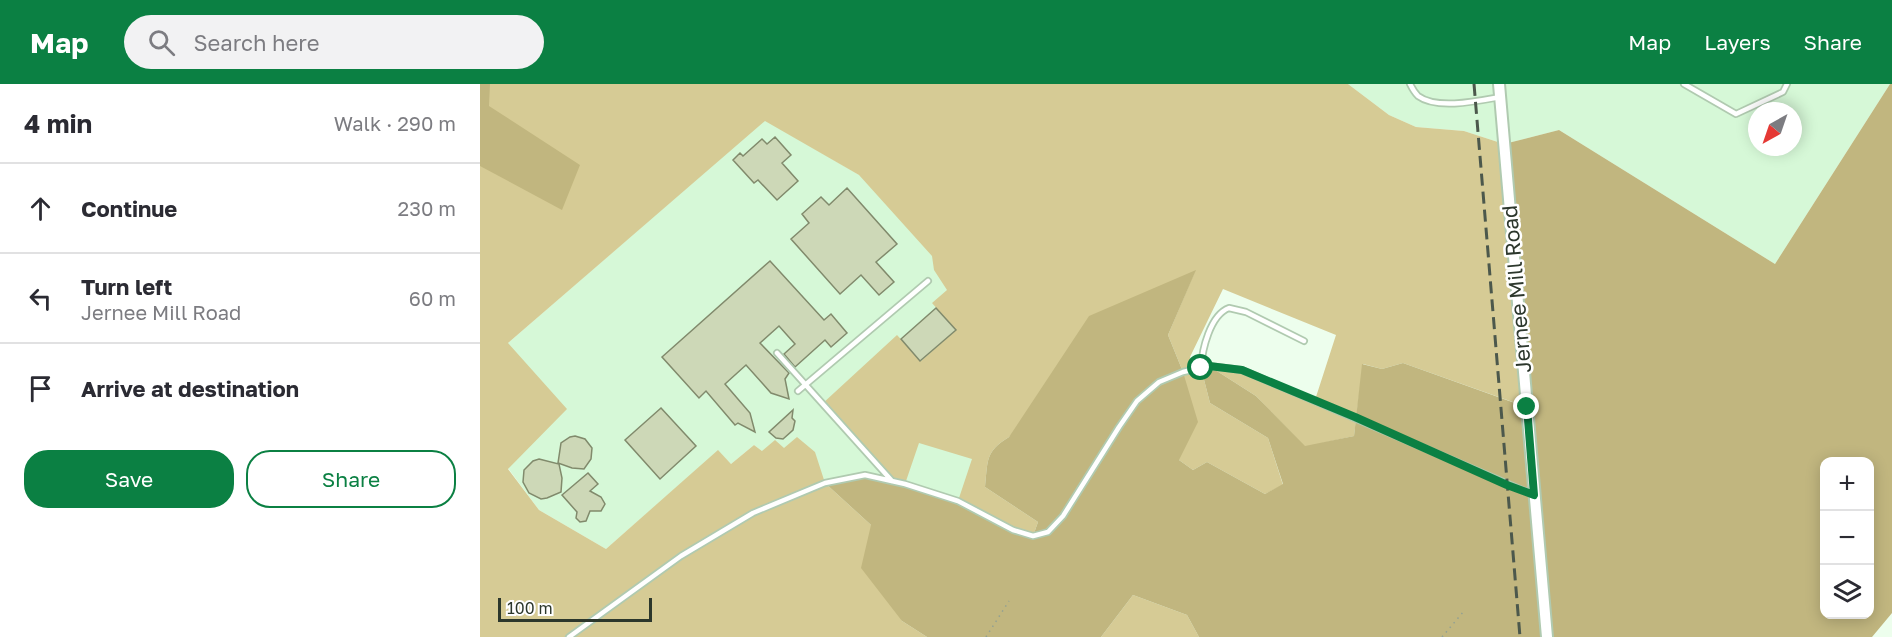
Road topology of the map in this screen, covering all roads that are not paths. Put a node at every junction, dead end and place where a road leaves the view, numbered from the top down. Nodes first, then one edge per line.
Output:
1 (1410, 84) edge
2 (1499, 84) edge
3 (1684, 84) edge
4 (1787, 84) edge
5 (1500, 97) junction
6 (928, 281) dead end
7 (1305, 341) dead end
8 (777, 353) dead end
9 (1201, 368) junction
10 (806, 385) junction
11 (798, 391) dead end
12 (892, 481) junction
13 (1534, 495) junction
14 (569, 637) edge
15 (1547, 637) edge

1 - 5 lane
2 - 5 street, Jernee Mill Road
3 - 4 lane
5 - 13 street, Jernee Mill Road
6 - 10 lane
7 - 9 lane
8 - 10 lane
9 - 12 lane
9 - 13 lane
10 - 11 lane
10 - 12 lane
12 - 14 lane
13 - 15 street, Jernee Mill Road

